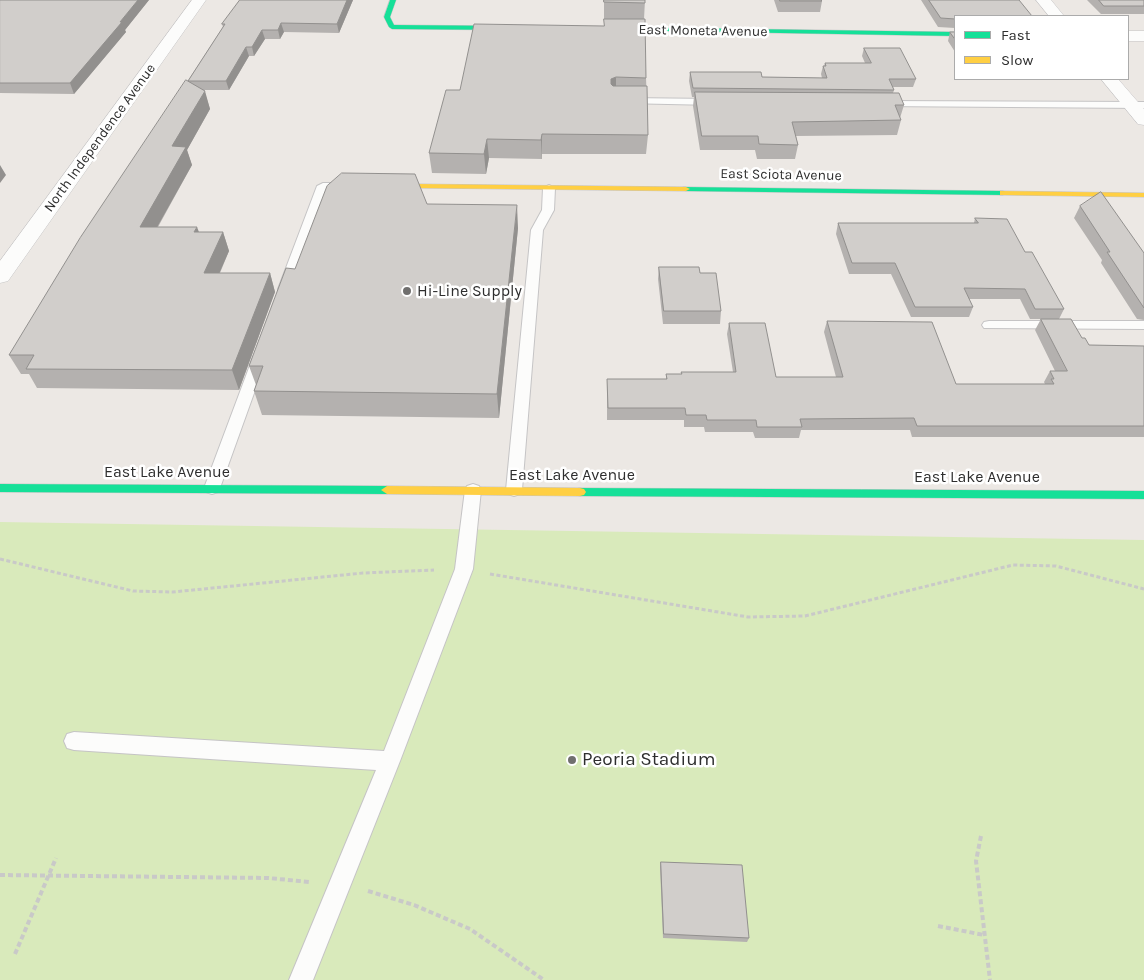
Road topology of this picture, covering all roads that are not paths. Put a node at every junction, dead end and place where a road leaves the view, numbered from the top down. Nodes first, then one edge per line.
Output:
1 (200, 0) edge
2 (392, 0) edge
3 (1043, 0) edge
4 (1056, 15) edge
5 (520, 28) edge
6 (599, 29) edge
7 (954, 34) edge
8 (1129, 36) edge
9 (1144, 36) edge
10 (1110, 80) edge
11 (616, 101) edge
12 (724, 102) edge
13 (871, 104) edge
14 (1138, 105) edge
15 (1144, 120) edge
16 (361, 186) edge
17 (413, 186) edge
18 (549, 188) junction
19 (1144, 194) edge
20 (0, 276) edge
21 (279, 305) edge
22 (989, 325) dead end
23 (1144, 325) edge
24 (266, 342) edge
25 (0, 488) edge
26 (212, 488) junction
27 (473, 490) junction
28 (514, 490) junction
29 (1144, 494) edge
30 (74, 741) dead end
31 (390, 761) junction
32 (301, 980) edge

1 - 20 street, North Independence Avenue
2 - 5 street
3 - 4 street
6 - 7 street, East Moneta Avenue
8 - 9 street
10 - 14 street
11 - 12 lane
13 - 14 lane
14 - 15 street
16 - 21 lane
17 - 18 street, East Sciota Avenue
18 - 19 street, East Sciota Avenue
18 - 28 lane
22 - 23 lane
24 - 26 lane
25 - 26 street, East Lake Avenue
26 - 27 street, East Lake Avenue
27 - 28 street, East Lake Avenue
27 - 31 lane
28 - 29 street, East Lake Avenue
30 - 31 lane
31 - 32 lane

